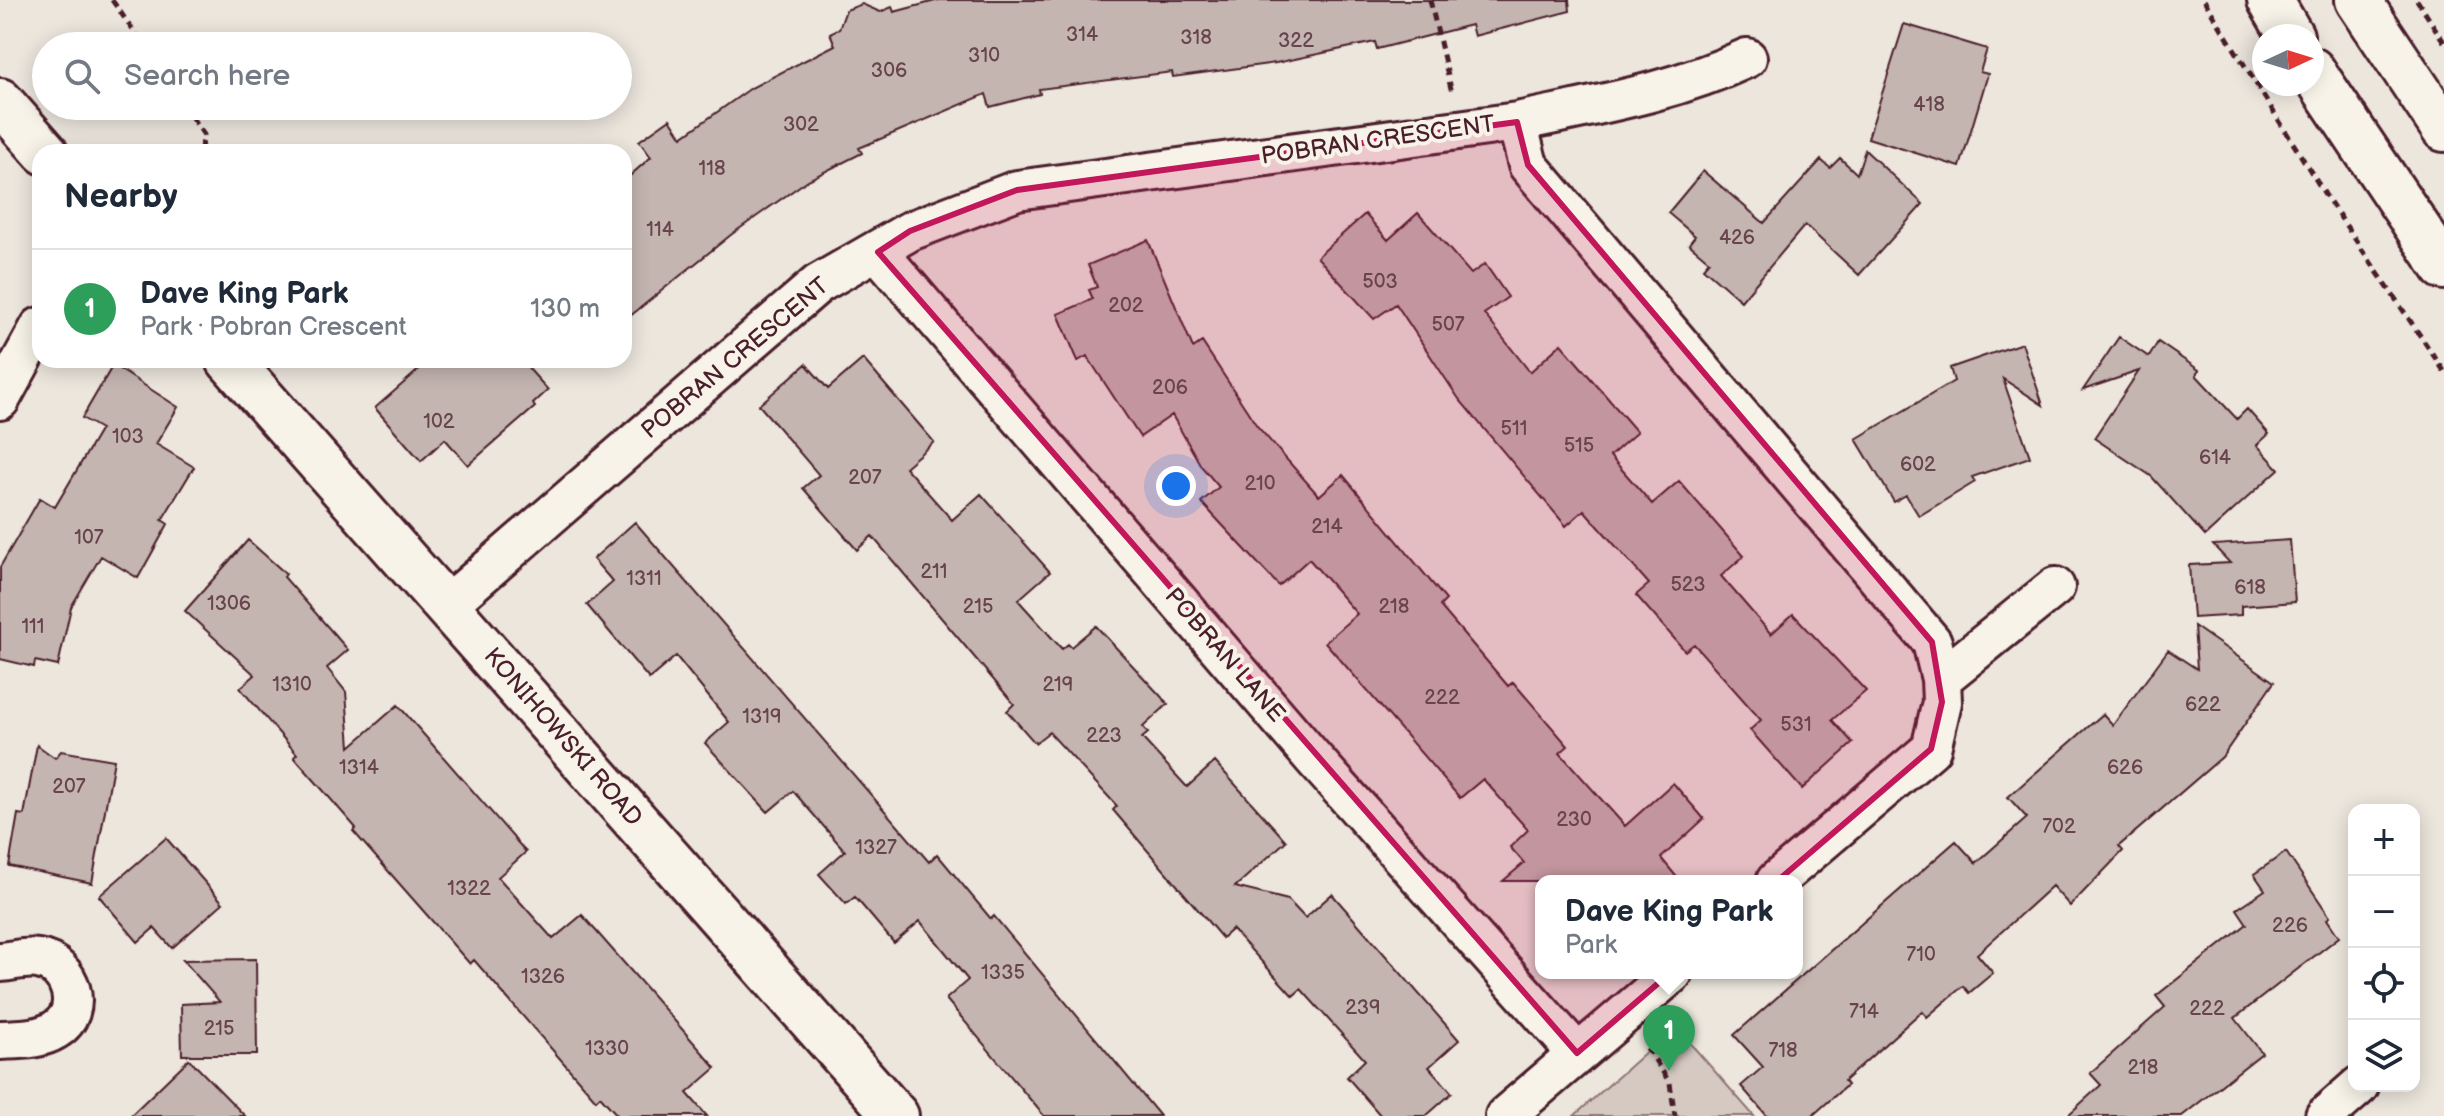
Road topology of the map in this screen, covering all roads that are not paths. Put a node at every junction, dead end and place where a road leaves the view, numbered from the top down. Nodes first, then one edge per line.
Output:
1 (2270, 0) edge
2 (2358, 0) edge
3 (2284, 24) edge
4 (1747, 58) dead end
5 (2324, 88) edge
6 (0, 101) edge
7 (1517, 122) junction
8 (2444, 129) edge
9 (38, 144) edge
10 (878, 252) junction
11 (2444, 267) edge
12 (32, 342) edge
13 (236, 368) edge
14 (0, 400) edge
15 (2055, 587) dead end
16 (447, 605) junction
17 (1941, 679) junction
18 (1783, 875) edge
19 (0, 962) edge
20 (1666, 979) edge
21 (0, 1040) edge
22 (1577, 1053) junction
23 (2352, 1092) edge
24 (896, 1116) edge
25 (1505, 1116) edge
26 (2325, 1116) edge

1 - 3 street
2 - 8 street
4 - 7 street
5 - 11 street
6 - 9 street
7 - 10 street, POBRAN CRESCENT
7 - 17 street, POBRAN CRESCENT
10 - 16 street, POBRAN CRESCENT
10 - 22 street, POBRAN LANE
12 - 14 street
13 - 16 street, KONIHOWSKI ROAD
15 - 17 street
16 - 24 street, KONIHOWSKI ROAD
17 - 18 street, POBRAN CRESCENT
19 - 21 street
20 - 22 street
22 - 25 street
23 - 26 street

